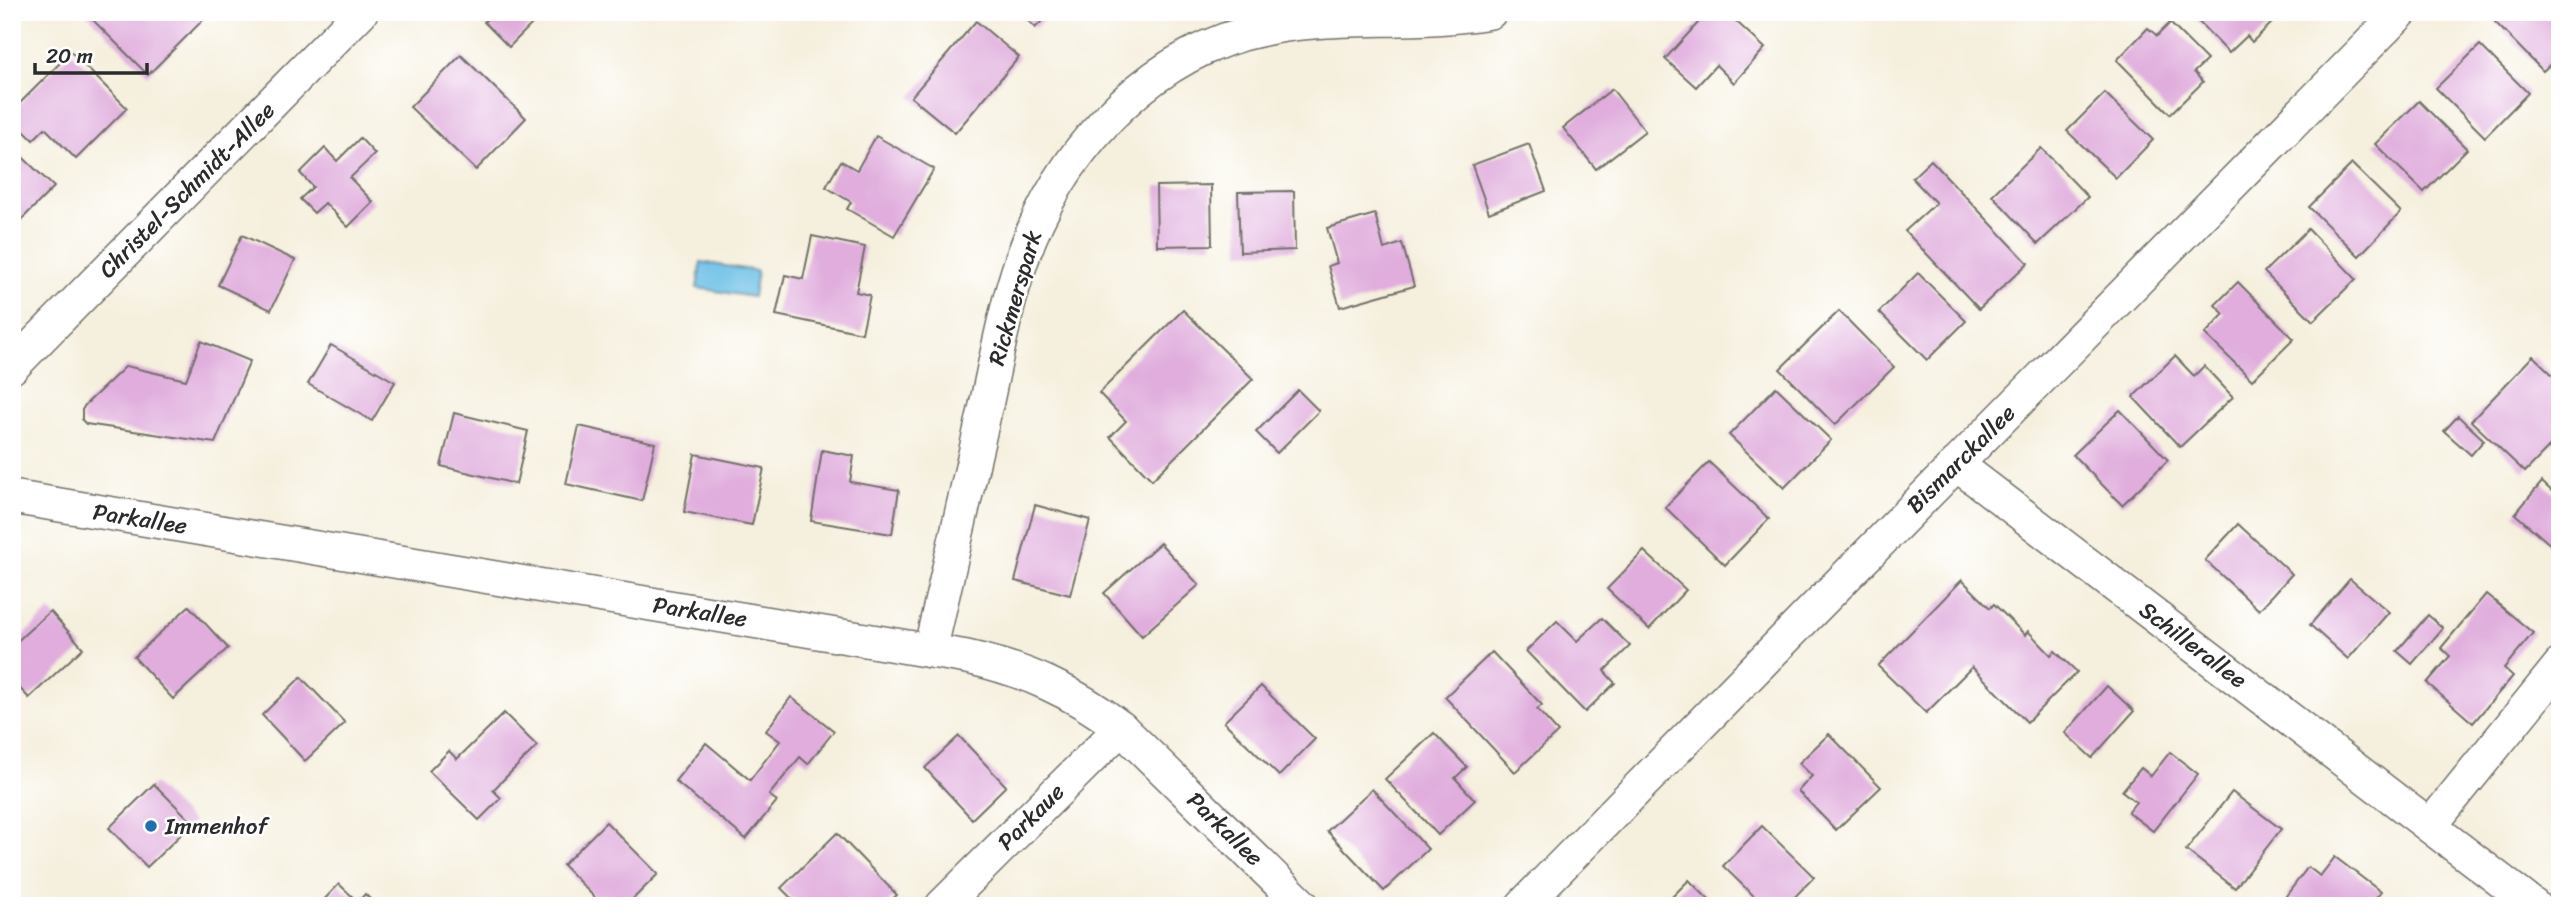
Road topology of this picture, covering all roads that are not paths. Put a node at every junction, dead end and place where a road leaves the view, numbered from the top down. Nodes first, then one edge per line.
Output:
1 (361, 12) edge
2 (1490, 12) edge
3 (2401, 12) edge
4 (12, 367) edge
5 (1956, 464) junction
6 (12, 498) edge
7 (930, 651) junction
8 (2560, 665) edge
9 (1121, 728) junction
10 (2430, 827) junction
11 (942, 906) edge
12 (1303, 906) edge
13 (1521, 906) edge
14 (2534, 906) edge

1 - 4 street, Christel-Schmidt-Allee
2 - 7 street, Rickmerspark
3 - 5 street, Bismarckallee
5 - 10 street, Schillerallee
5 - 13 street, Bismarckallee
6 - 7 street, Parkallee
7 - 9 street, Parkallee
8 - 10 street
9 - 11 street, Parkaue
9 - 12 street, Parkallee
10 - 14 street, Schillerallee

